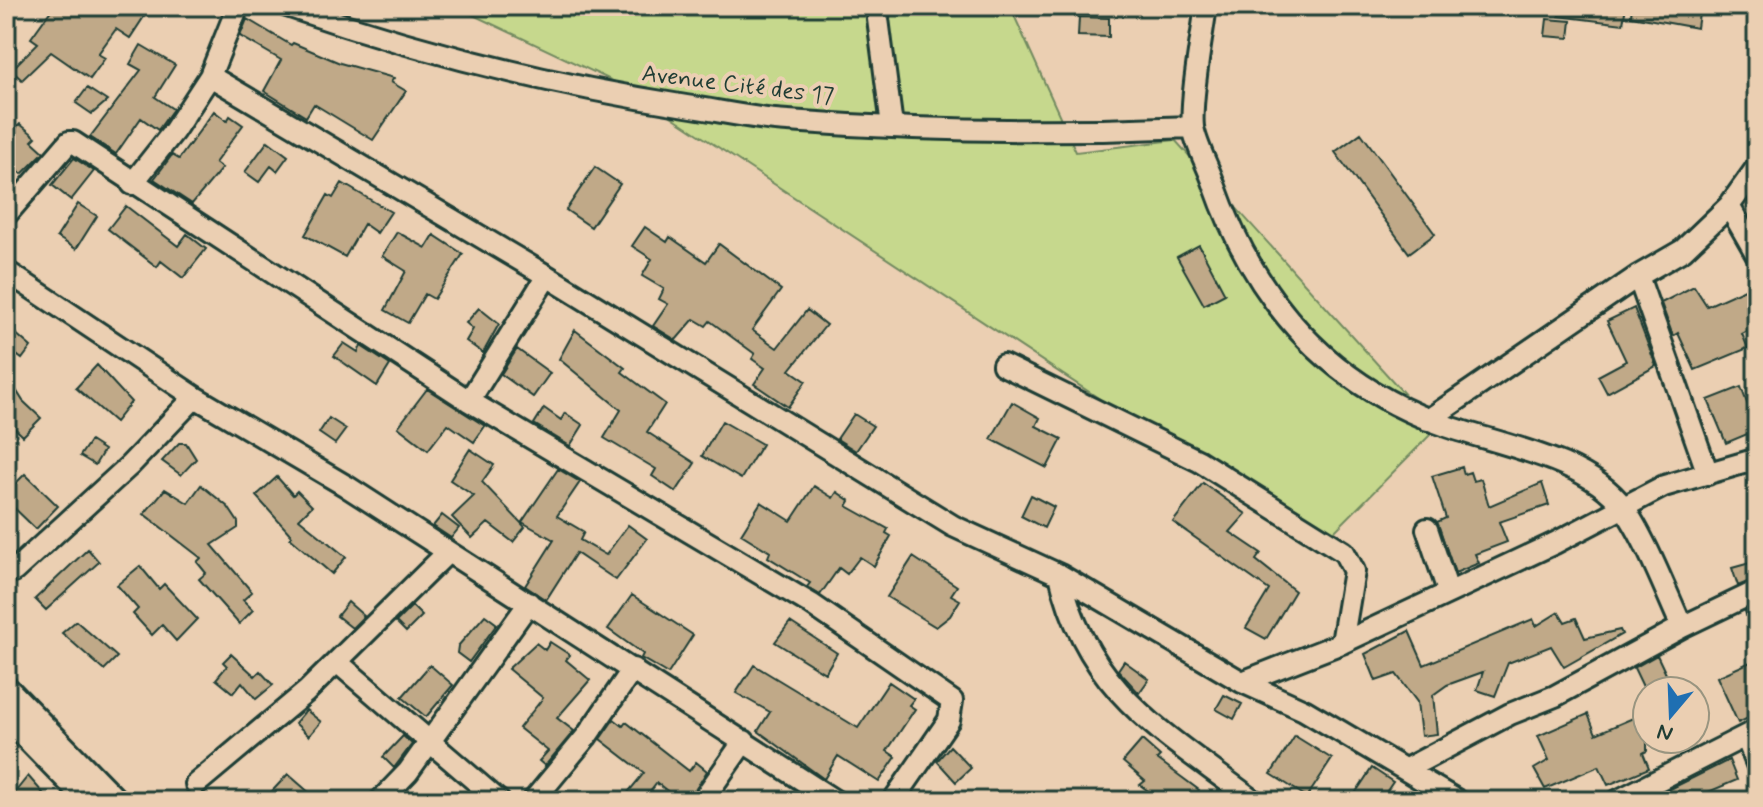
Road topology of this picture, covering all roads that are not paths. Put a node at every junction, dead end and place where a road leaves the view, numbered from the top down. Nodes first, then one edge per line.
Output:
1 (238, 6) edge
2 (287, 6) edge
3 (879, 6) edge
4 (1206, 6) edge
5 (210, 76) junction
6 (892, 126) junction
7 (1193, 127) junction
8 (1757, 167) edge
9 (132, 184) junction
10 (1729, 206) junction
11 (6, 215) edge
12 (1757, 255) edge
13 (6, 271) edge
14 (547, 276) junction
15 (1638, 276) junction
16 (1003, 365) dead end
17 (195, 397) junction
18 (469, 401) junction
19 (1428, 420) junction
20 (1757, 459) edge
21 (1708, 474) junction
22 (1623, 506) junction
23 (1427, 529) dead end
24 (446, 554) junction
25 (14, 571) dead end
26 (1060, 575) junction
27 (1448, 591) junction
28 (1757, 591) edge
29 (529, 603) junction
30 (1682, 627) junction
31 (1342, 643) junction
32 (337, 662) junction
33 (633, 669) junction
34 (1242, 682) junction
35 (6, 689) edge
36 (6, 718) edge
37 (1752, 734) edge
38 (428, 740) junction
39 (744, 741) junction
40 (1757, 764) edge
41 (1406, 769) junction
42 (196, 784) dead end
43 (87, 801) edge
44 (115, 801) edge
45 (380, 801) edge
46 (499, 801) edge
47 (533, 801) edge
48 (702, 801) edge
49 (835, 801) edge
50 (893, 801) edge
51 (1254, 801) edge
52 (1458, 801) edge
53 (1617, 801) edge

1 - 5 street
2 - 6 street, Avenue Cité des 17
3 - 6 street
4 - 7 street
5 - 9 street
5 - 14 street
6 - 7 street, Avenue Cité des 17
7 - 19 street
8 - 10 street
9 - 11 street
9 - 18 street
10 - 12 street
10 - 15 street
13 - 17 street
14 - 18 street
14 - 26 street
15 - 19 street
15 - 21 street
16 - 31 street
17 - 24 street
17 - 25 street
18 - 50 street
19 - 22 street
20 - 21 street
21 - 22 street
22 - 27 street
22 - 30 street
23 - 27 street
24 - 29 street
24 - 32 street
26 - 34 street
26 - 51 street
27 - 31 street
28 - 30 street
29 - 33 street
29 - 38 street
30 - 41 street
31 - 34 street
32 - 38 street
32 - 42 street
33 - 39 street
33 - 47 street
34 - 41 street
35 - 44 main road
36 - 43 street
37 - 40 street
37 - 53 street
38 - 45 street
38 - 46 street
39 - 48 street
39 - 49 street
41 - 52 street

